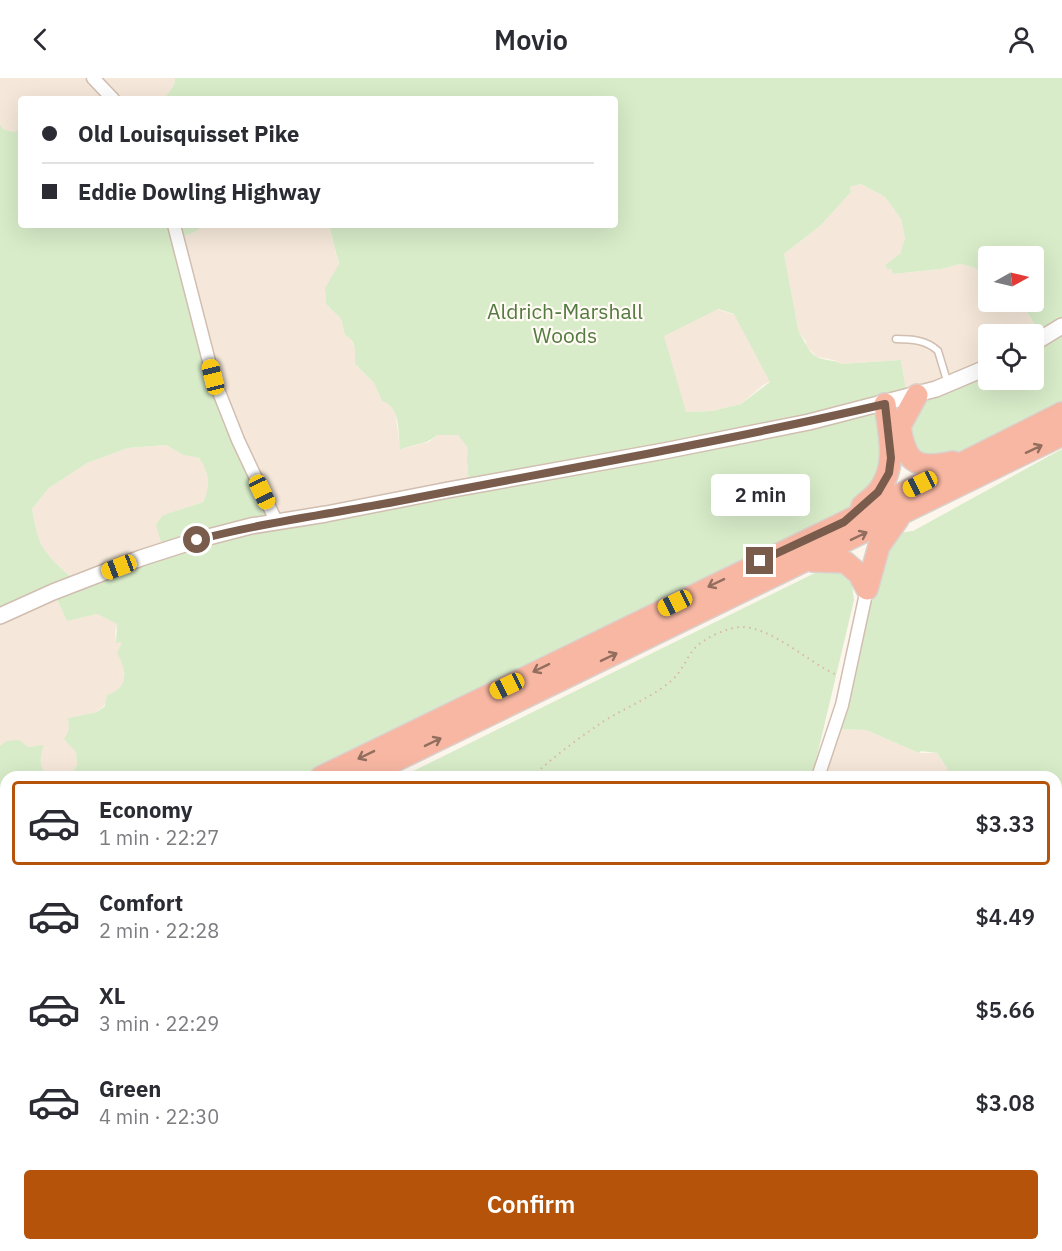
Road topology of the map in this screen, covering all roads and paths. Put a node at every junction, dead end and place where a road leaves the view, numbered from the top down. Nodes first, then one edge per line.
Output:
1 (93, 78) edge
2 (110, 96) edge
3 (175, 228) edge
4 (1062, 326) edge
5 (1044, 338) edge
6 (896, 339) dead end
7 (978, 371) edge
8 (948, 384) junction
9 (916, 395) junction
10 (891, 402) junction
11 (1062, 413) edge
12 (900, 426) junction
13 (1062, 435) edge
14 (977, 457) junction
15 (901, 515) junction
16 (276, 522) junction
17 (844, 522) junction
18 (807, 561) junction
19 (867, 589) junction
20 (0, 616) edge
21 (848, 680) junction
22 (333, 771) edge
23 (374, 771) edge
24 (538, 771) edge
25 (820, 771) edge

1 - 2 street
3 - 16 street
4 - 5 street
6 - 8 lane
7 - 8 street
8 - 9 street
9 - 10 street
9 - 12 highway
10 - 12 highway
10 - 16 street
10 - 17 highway
11 - 14 highway
12 - 14 highway
15 -> 13 highway
14 - 17 highway
18 -> 15 highway
15 - 19 highway
16 - 20 street
17 -> 22 highway
18 - 19 highway
23 -> 18 highway
19 - 21 street
21 - 24 path
21 - 25 street

